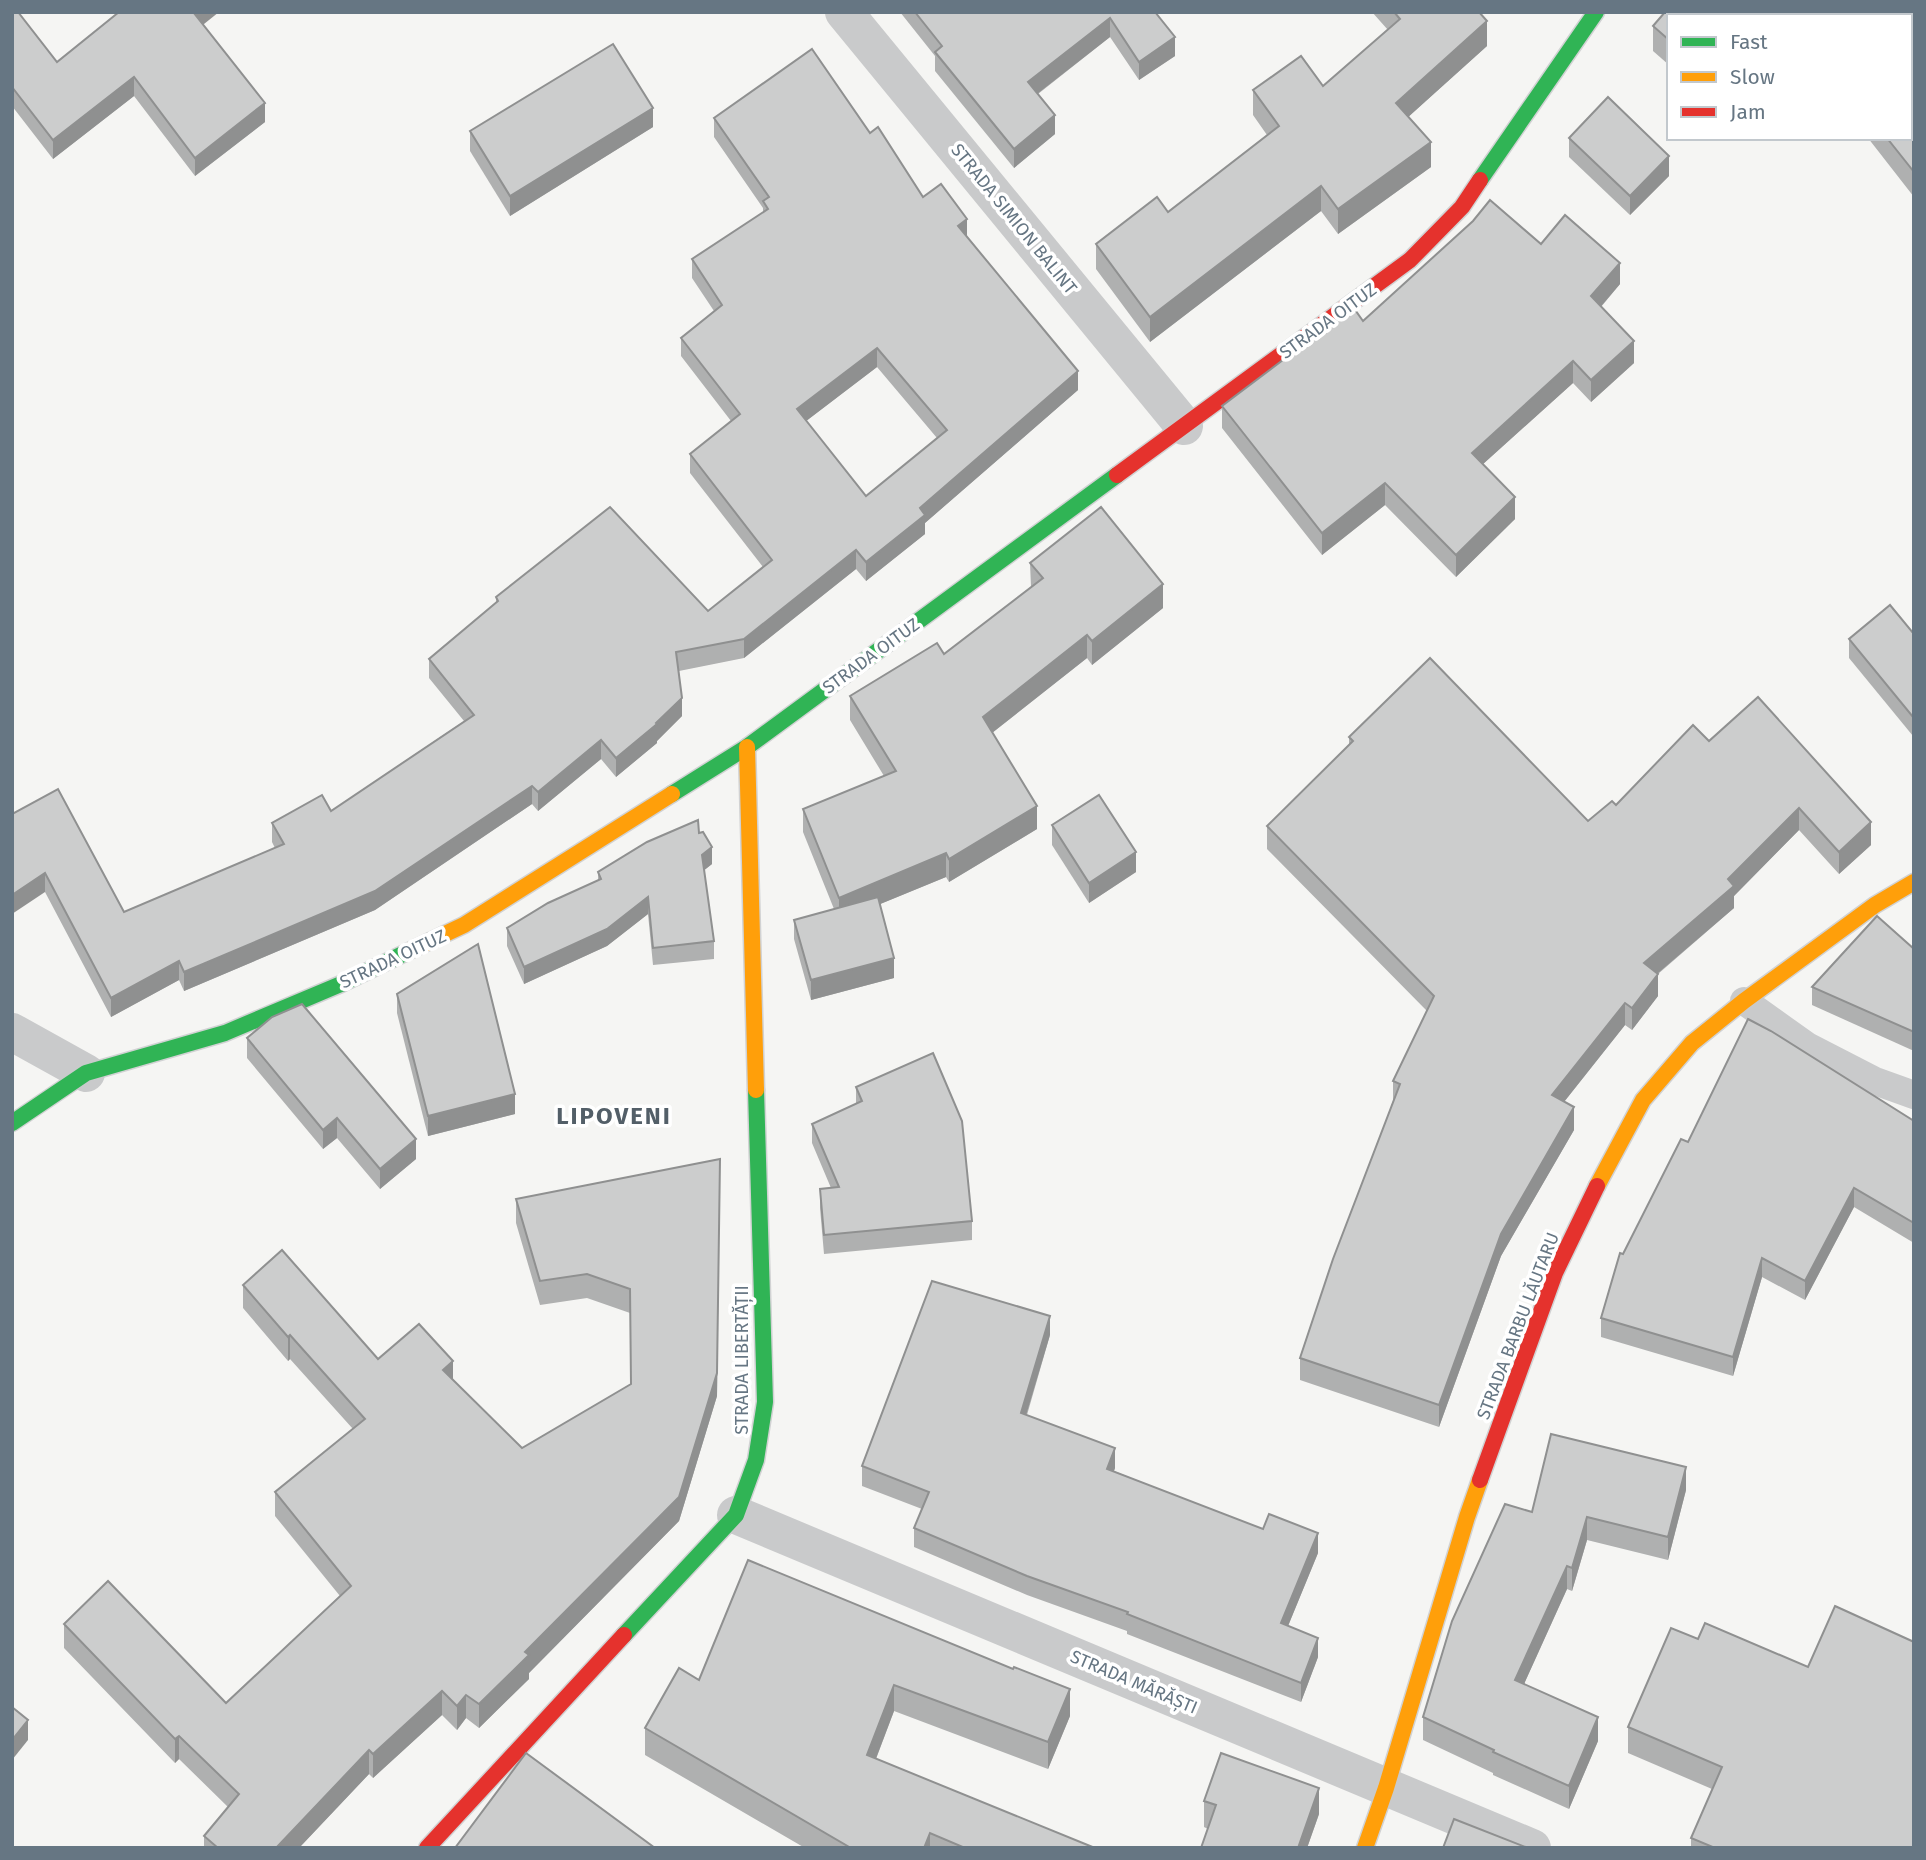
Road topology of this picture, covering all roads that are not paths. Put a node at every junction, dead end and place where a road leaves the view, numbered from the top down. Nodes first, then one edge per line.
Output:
1 (844, 12) edge
2 (1597, 12) edge
3 (1184, 426) junction
4 (747, 747) junction
5 (1914, 882) edge
6 (1744, 1002) junction
7 (12, 1032) edge
8 (86, 1073) junction
9 (1914, 1095) edge
10 (12, 1123) edge
11 (736, 1516) junction
12 (1386, 1788) junction
13 (427, 1848) edge
14 (1365, 1848) edge
15 (1532, 1848) edge

1 - 3 street, STRADA SIMION BALINT
2 - 3 street, STRADA OITUZ
3 - 4 street, STRADA OITUZ
4 - 8 street, STRADA OITUZ
4 - 11 street, STRADA LIBERTĂȚII
5 - 6 street, STRADA BARBU LĂUTARU
6 - 9 lane
6 - 12 street, STRADA BARBU LĂUTARU
7 - 8 street
8 - 10 street, STRADA OITUZ
11 - 12 street, STRADA MĂRĂȘTI
11 - 13 street, STRADA LIBERTĂȚII
12 - 14 street, STRADA BARBU LĂUTARU
12 - 15 street, STRADA MĂRĂȘTI

